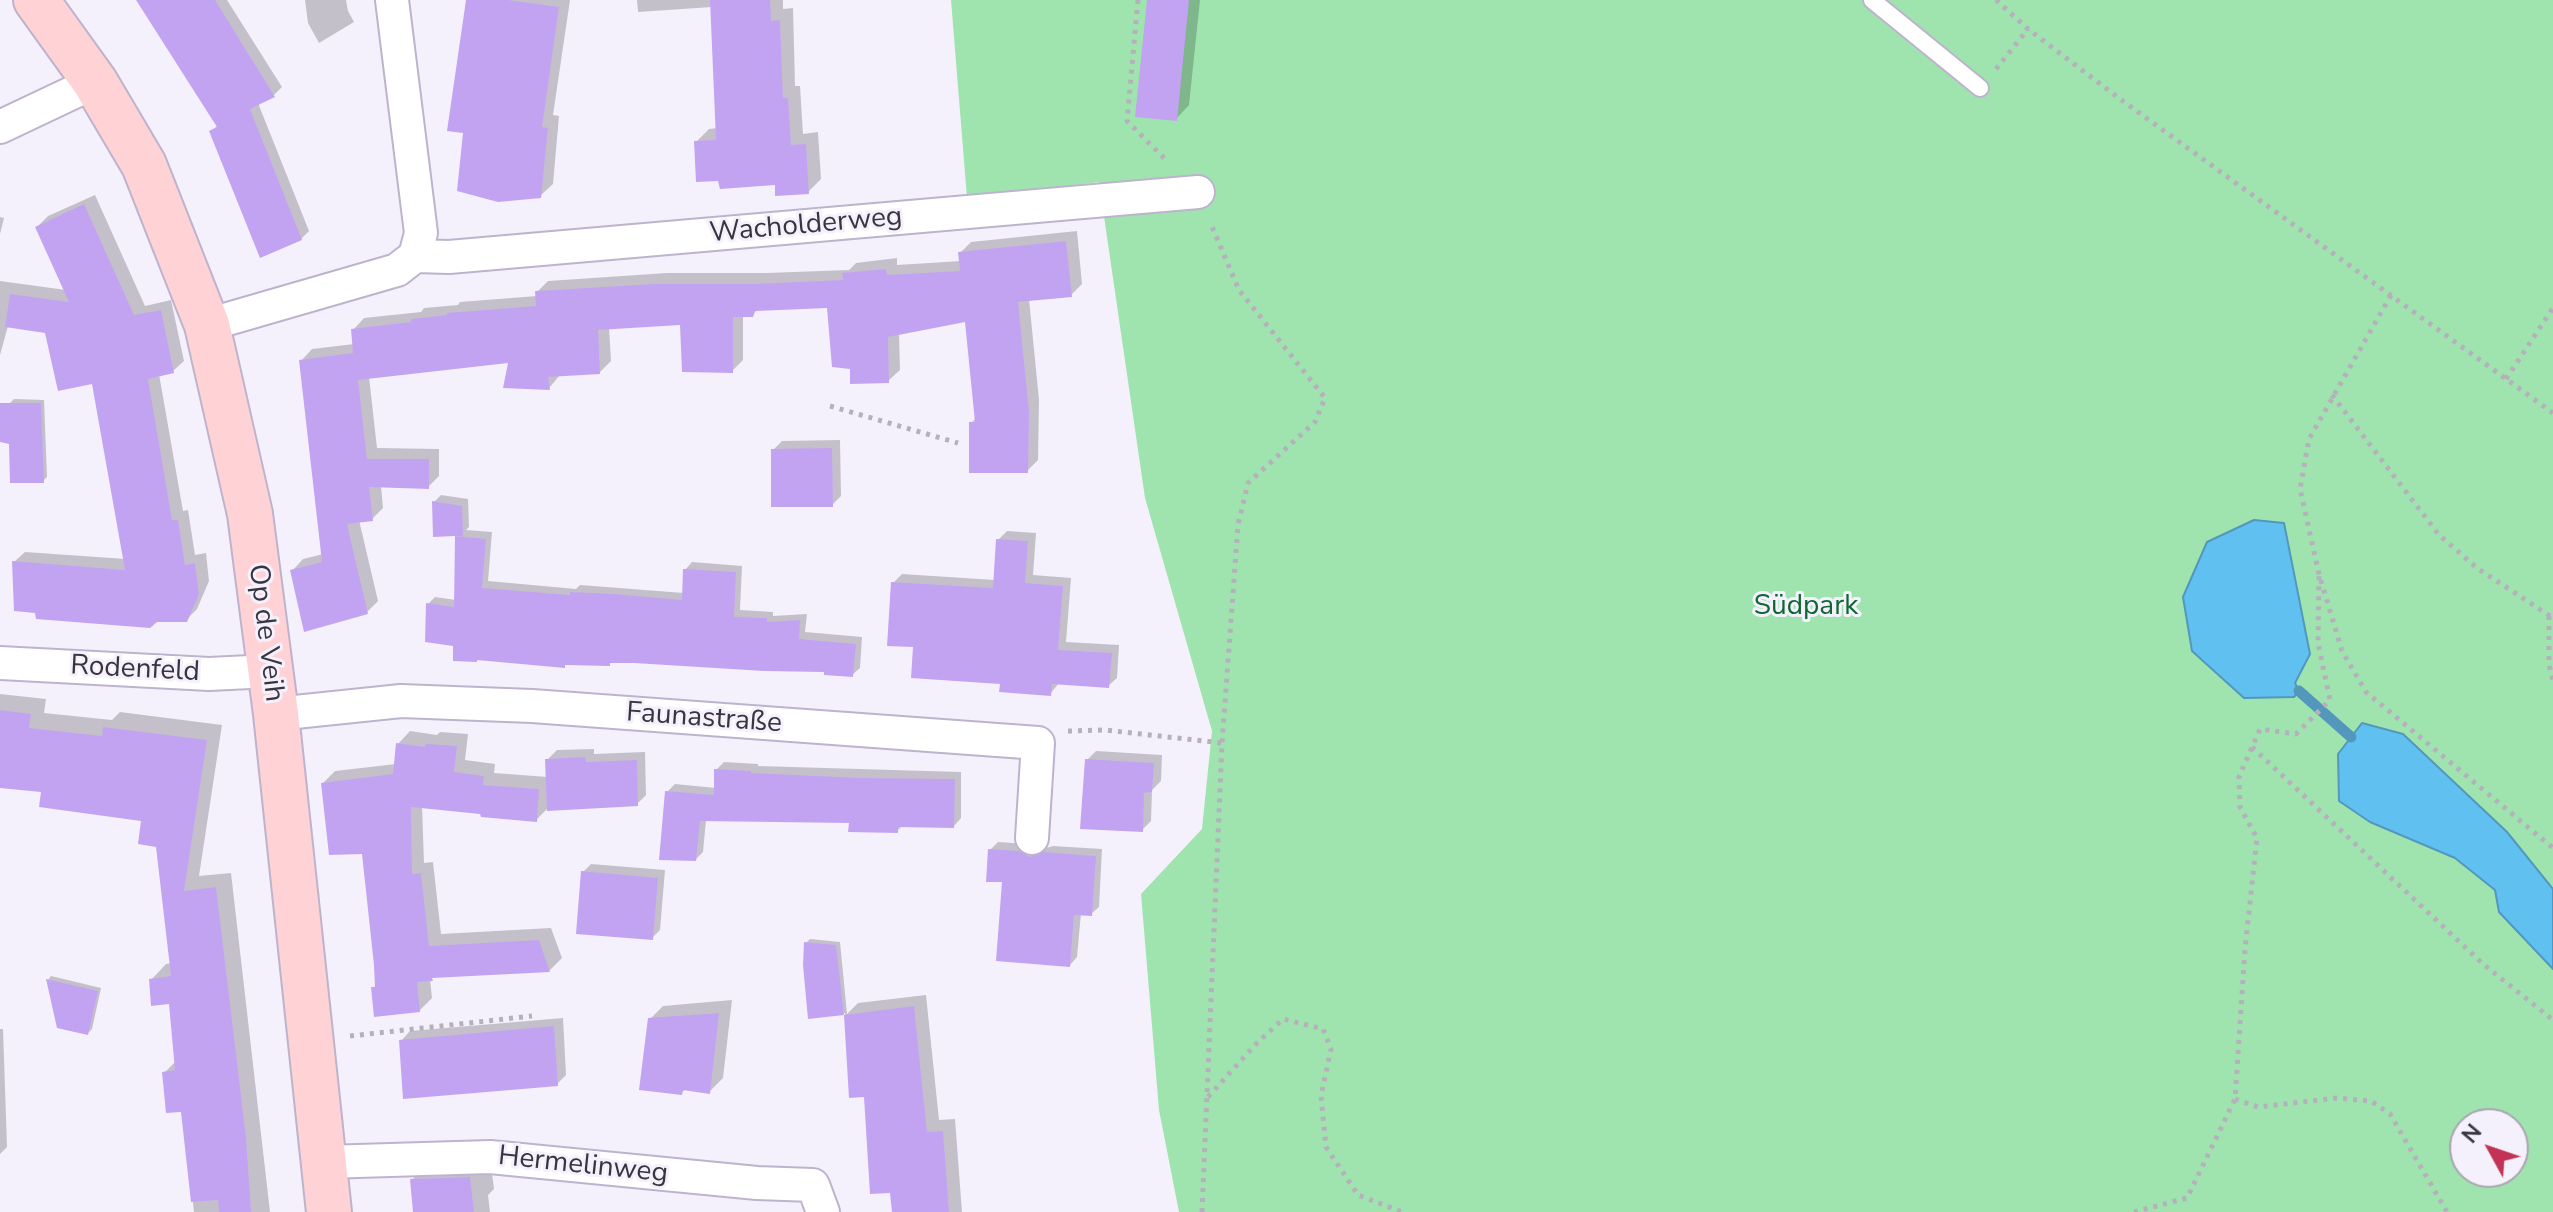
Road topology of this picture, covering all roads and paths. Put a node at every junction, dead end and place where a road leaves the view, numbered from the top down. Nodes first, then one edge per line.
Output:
1 (36, 0) edge
2 (392, 0) edge
3 (1138, 0) edge
4 (1872, 0) edge
5 (1996, 0) edge
6 (2028, 29) junction
7 (95, 82) junction
8 (1980, 88) joint
9 (0, 127) edge
10 (1198, 192) junction
11 (415, 256) junction
12 (2391, 295) junction
13 (2553, 308) edge
14 (207, 325) junction
15 (2506, 379) junction
16 (2332, 395) junction
17 (830, 406) dead end
18 (2553, 413) edge
19 (958, 443) dead end
20 (2319, 574) junction
21 (2551, 617) edge
22 (0, 663) edge
23 (271, 671) junction
24 (2553, 680) edge
25 (276, 714) junction
26 (1038, 743) junction
27 (1222, 743) junction
28 (2252, 747) junction
29 (1032, 838) dead end
30 (2553, 848) edge
31 (532, 1016) dead end
32 (2553, 1020) edge
33 (311, 1040) junction
34 (1208, 1097) junction
35 (2235, 1099) junction
36 (324, 1162) junction
37 (329, 1212) edge
38 (823, 1212) edge
39 (1202, 1212) edge
40 (1402, 1212) edge
41 (2134, 1212) edge
42 (2447, 1212) edge

1 - 7 street, Op de Veih
2 - 11 street
3 - 10 path
4 - 8 lane
5 - 6 path
6 - 8 path
6 - 12 path
7 - 9 street
7 - 14 street, Op de Veih
10 - 11 street, Wacholderweg
10 - 27 path
11 - 14 street, Wacholderweg
12 - 15 path
12 - 16 path
13 - 15 path
14 - 23 street, Op de Veih
15 - 18 path
16 - 20 path
16 - 21 path
17 - 19 path
20 - 28 path
20 - 30 path
21 - 24 path
22 - 23 street, Rodenfeld
23 - 25 street, Op de Veih
25 - 26 street, Faunastraße
25 - 33 street, Op de Veih
26 - 27 path
26 - 29 street
27 - 34 path
28 - 32 path
28 - 35 path
31 - 33 path
33 - 36 street, Op de Veih
34 - 39 path
34 - 40 path
35 - 41 path
35 - 42 path
36 - 37 street, Op de Veih
36 - 38 street, Hermelinweg

